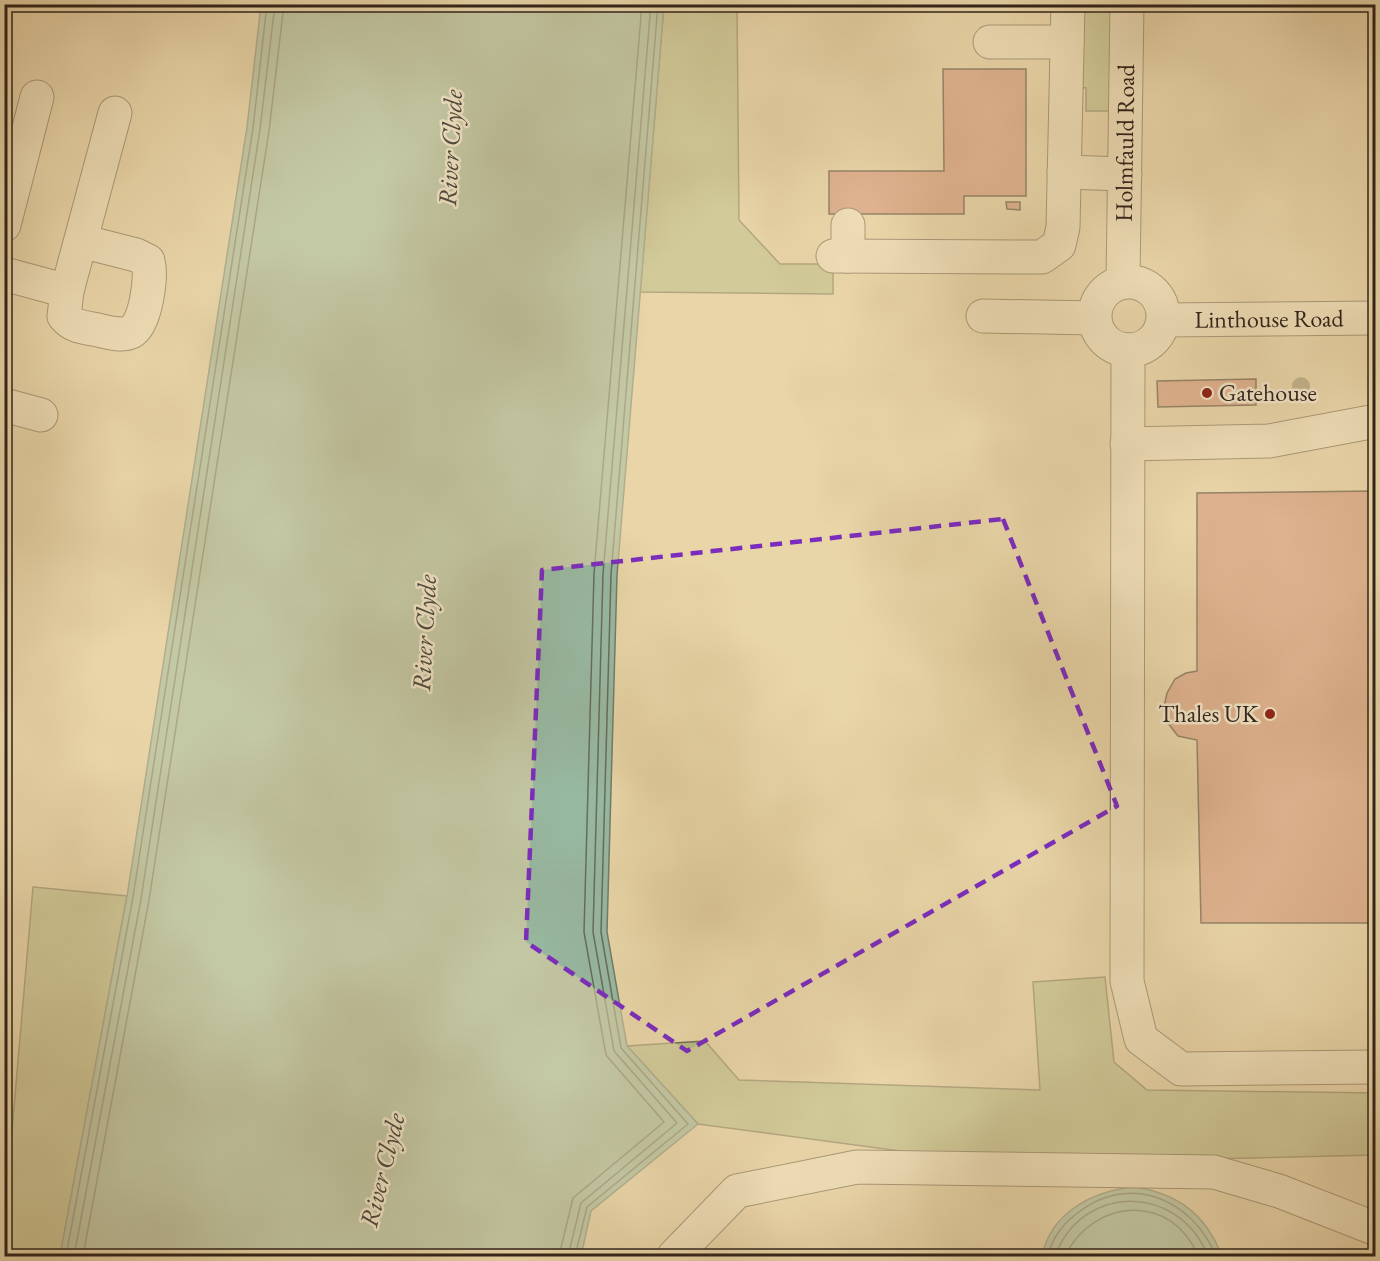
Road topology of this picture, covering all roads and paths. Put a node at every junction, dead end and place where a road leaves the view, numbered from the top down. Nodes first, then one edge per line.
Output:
1 (1068, 4) edge
2 (1127, 4) edge
3 (990, 42) dead end
4 (1067, 42) junction
5 (37, 97) dead end
6 (115, 113) dead end
7 (1064, 172) junction
8 (1125, 174) junction
9 (4, 225) edge
10 (81, 241) junction
11 (843, 246) dead end
12 (4, 274) edge
13 (1124, 281) junction
14 (67, 291) junction
15 (983, 316) dead end
16 (1094, 318) junction
17 (1376, 318) edge
18 (1163, 320) junction
19 (1128, 350) junction
20 (4, 405) edge
21 (41, 414) dead end
22 (1376, 421) edge
23 (1127, 444) junction
24 (1376, 1067) edge
25 (1376, 1229) edge
26 (674, 1257) edge

1 - 4 street
2 - 8 street, Holmfauld Road
3 - 4 street
4 - 7 street
5 - 9 street
6 - 10 street
7 - 8 street
7 - 11 street
8 - 13 street, Holmfauld Road
10 - 14 street
10 - 14 street
12 - 14 street
13 - 16 street
13 - 18 street, Linthouse Road
15 - 16 street
16 - 19 street
17 - 18 street, Linthouse Road
18 - 19 street, Linthouse Road
19 - 23 street
20 - 21 street
22 - 23 street
23 - 24 street
25 - 26 street

